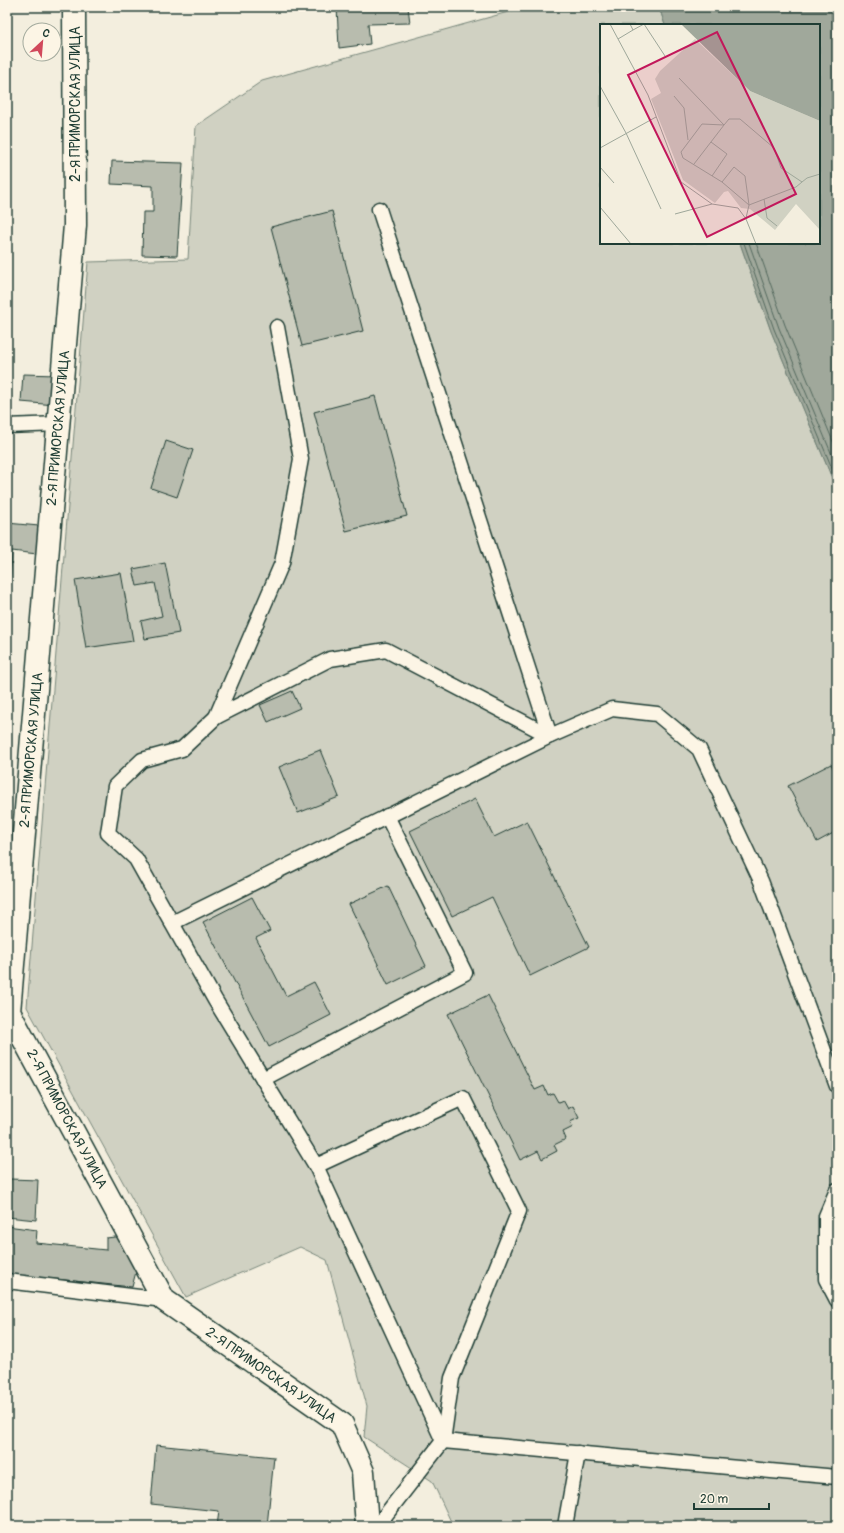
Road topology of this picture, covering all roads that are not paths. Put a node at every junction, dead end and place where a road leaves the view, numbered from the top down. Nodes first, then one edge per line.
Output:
1 (74, 7) edge
2 (379, 209) dead end
3 (277, 327) dead end
4 (59, 424) junction
5 (7, 426) edge
6 (216, 717) junction
7 (550, 736) junction
8 (387, 816) junction
9 (172, 923) junction
10 (263, 1079) junction
11 (837, 1086) edge
12 (316, 1166) junction
13 (837, 1190) edge
14 (7, 1281) edge
15 (164, 1300) junction
16 (837, 1300) edge
17 (443, 1441) junction
18 (578, 1453) junction
19 (837, 1477) edge
20 (367, 1526) edge
21 (377, 1526) edge
22 (565, 1526) edge

1 - 4 street, 2-Я ПРИМОРСКАЯ УЛИЦА
2 - 7 lane
3 - 6 lane
4 - 5 lane
4 - 15 street, 2-Я ПРИМОРСКАЯ УЛИЦА
6 - 7 lane
6 - 9 lane
7 - 8 lane
7 - 11 lane
8 - 9 lane
8 - 10 lane
9 - 10 lane
10 - 12 lane
12 - 17 lane
12 - 17 lane
13 - 16 lane
14 - 15 lane
15 - 20 street, 2-Я ПРИМОРСКАЯ УЛИЦА
17 - 18 lane
17 - 21 lane
18 - 19 lane
18 - 22 lane

